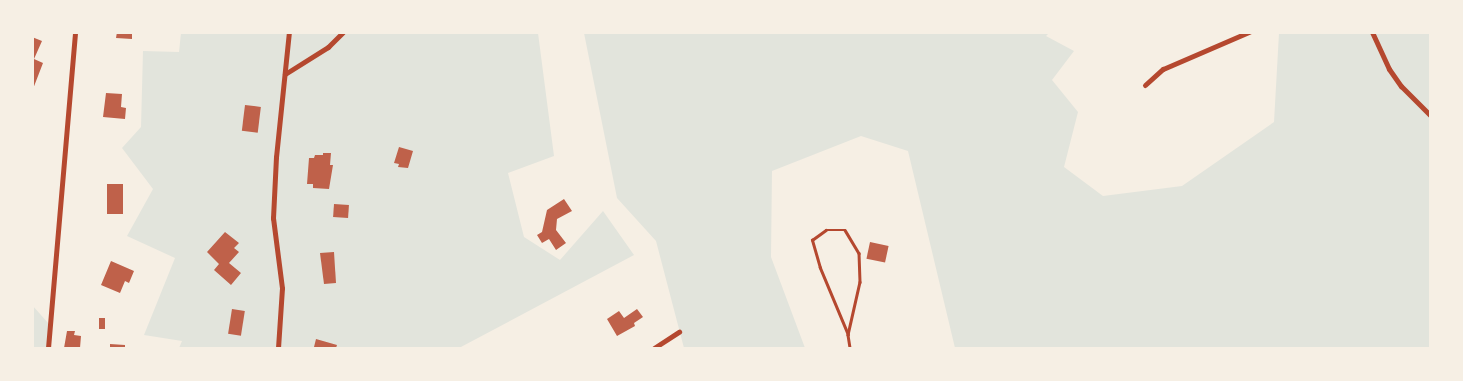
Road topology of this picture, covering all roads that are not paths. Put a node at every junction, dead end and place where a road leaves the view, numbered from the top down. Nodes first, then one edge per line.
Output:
1 (75, 32) edge
2 (288, 32) edge
3 (343, 32) edge
4 (1248, 32) edge
5 (1372, 32) edge
6 (284, 74) junction
7 (1145, 85) dead end
8 (1430, 115) edge
9 (679, 332) dead end
10 (848, 335) junction
11 (48, 348) edge
12 (278, 348) edge
13 (654, 348) edge
14 (850, 348) edge

1 - 11 street
2 - 6 street
3 - 6 street
4 - 7 street
5 - 8 street
6 - 12 street
9 - 13 street
10 - 10 lane
10 - 14 lane

